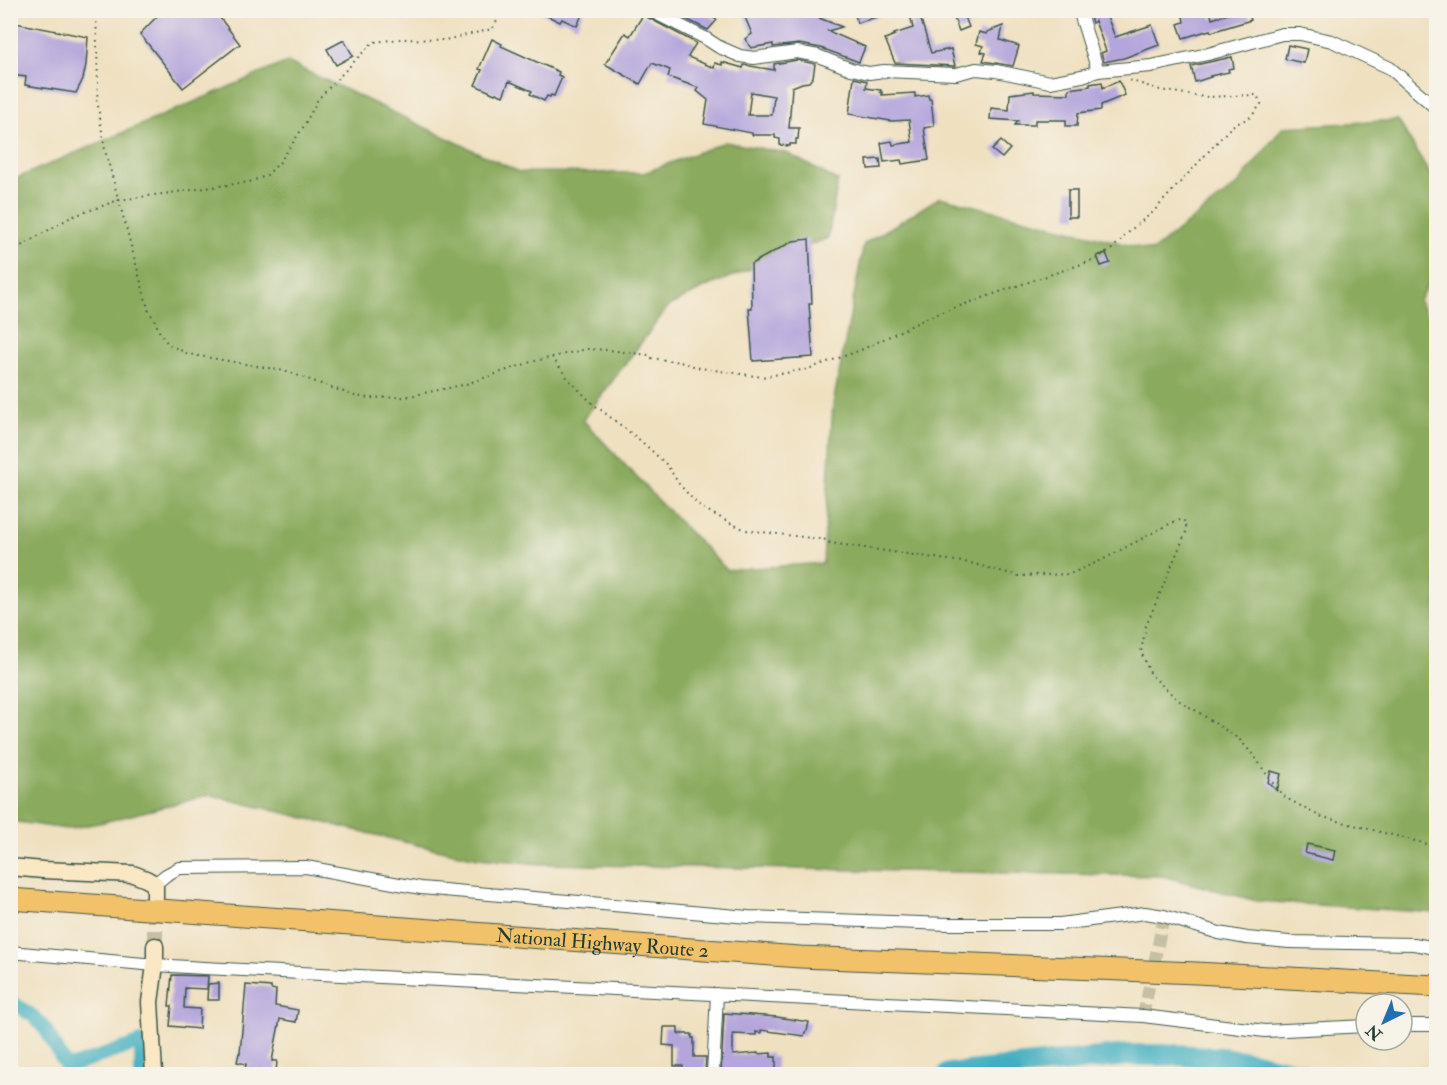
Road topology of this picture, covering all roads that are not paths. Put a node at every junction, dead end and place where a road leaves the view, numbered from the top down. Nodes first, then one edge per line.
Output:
1 (649, 10) edge
2 (1079, 10) edge
3 (1098, 71) junction
4 (1437, 108) edge
5 (10, 867) edge
6 (155, 892) joint
7 (10, 899) edge
8 (155, 946) tunnel mouth
9 (1437, 948) edge
10 (10, 952) edge
11 (155, 965) junction
12 (1196, 972) junction
13 (1437, 974) edge
14 (1437, 986) edge
15 (717, 994) junction
16 (1437, 1024) edge
17 (1414, 1025) edge
18 (1354, 1027) edge
19 (713, 1073) edge
20 (153, 1074) edge

1 - 3 street
2 - 3 street
3 - 4 street
5 - 6 street
6 - 9 street
7 - 12 highway, National Highway Route 2
8 - 11 street
10 - 11 street
11 - 15 street
11 - 20 street
12 - 13 highway, National Highway Route 2
12 - 14 highway, National Highway Route 2
15 - 18 street
15 - 19 street
16 - 17 street

